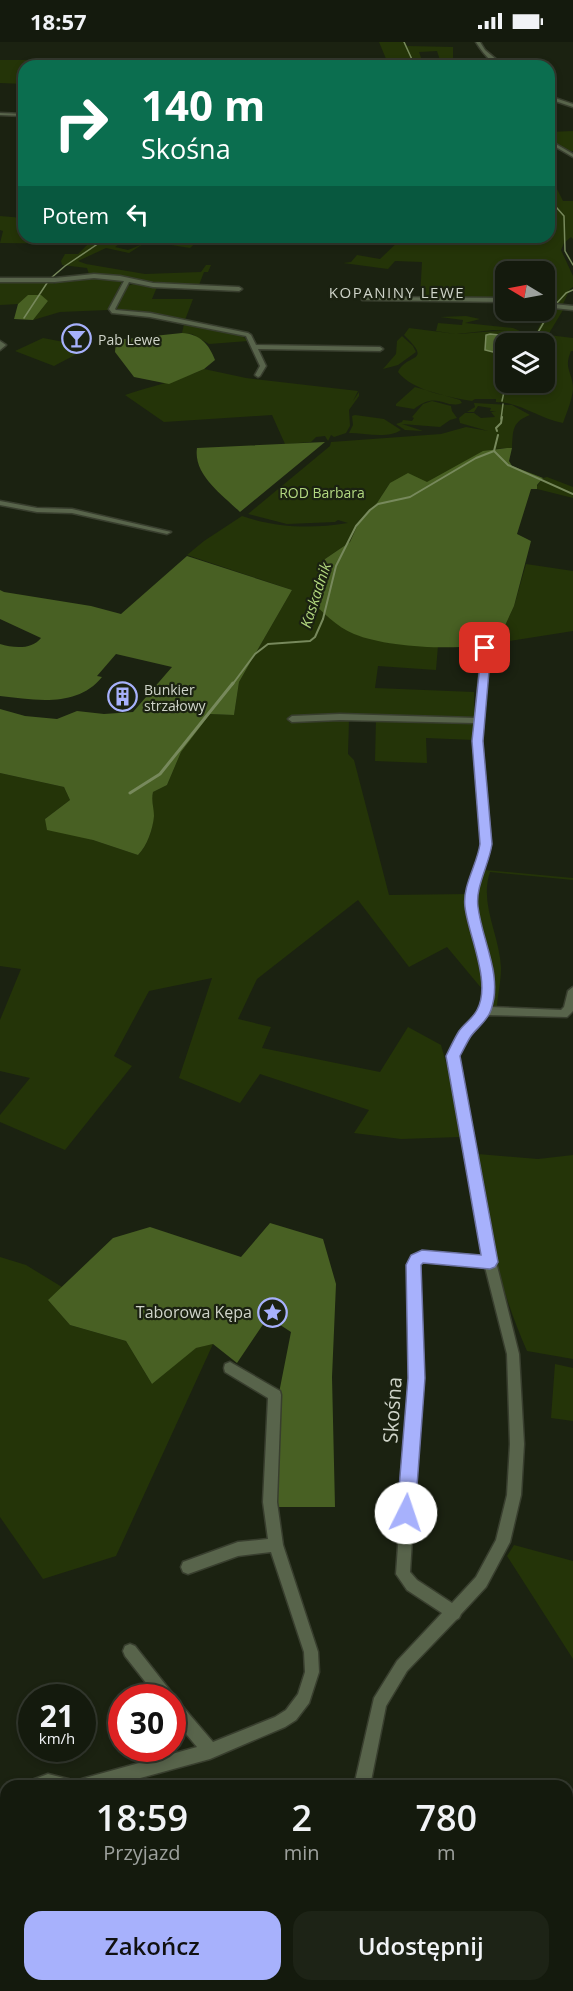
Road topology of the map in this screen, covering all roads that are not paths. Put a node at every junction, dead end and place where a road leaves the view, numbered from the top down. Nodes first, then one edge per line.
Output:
1 (478, 42) edge
2 (494, 60) edge
3 (555, 99) edge
4 (573, 106) edge
5 (0, 114) edge
6 (18, 115) edge
7 (555, 145) edge
8 (573, 156) edge
9 (0, 280) edge
10 (127, 280) junction
11 (239, 289) dead end
12 (364, 299) dead end
13 (495, 300) edge
14 (555, 307) edge
15 (573, 308) edge
16 (0, 343) edge
17 (255, 346) junction
18 (0, 348) edge
19 (380, 349) dead end
20 (258, 375) dead end
21 (0, 503) edge
22 (167, 532) dead end
23 (485, 648) dead end
24 (292, 719) dead end
25 (479, 721) junction
26 (573, 991) edge
27 (484, 1011) junction
28 (490, 1262) junction
29 (230, 1368) dead end
30 (276, 1545) junction
31 (188, 1567) dead end
32 (454, 1613) junction
33 (130, 1651) dead end
34 (156, 1684) edge
35 (186, 1721) edge
36 (210, 1751) junction
37 (106, 1780) edge
38 (363, 1780) edge

1 - 2 street
3 - 4 street
5 - 6 street
7 - 8 street
9 - 10 street
10 - 11 street
10 - 17 street
12 - 13 street
14 - 15 street
16 - 18 street
17 - 19 street
17 - 20 street
21 - 22 street
23 - 25 street
24 - 25 street
25 - 27 street
26 - 27 street
27 - 28 street
28 - 32 street
28 - 32 street, Skośna
29 - 30 street
30 - 31 street
30 - 36 street
32 - 38 street
33 - 34 street
35 - 36 street
36 - 37 street

